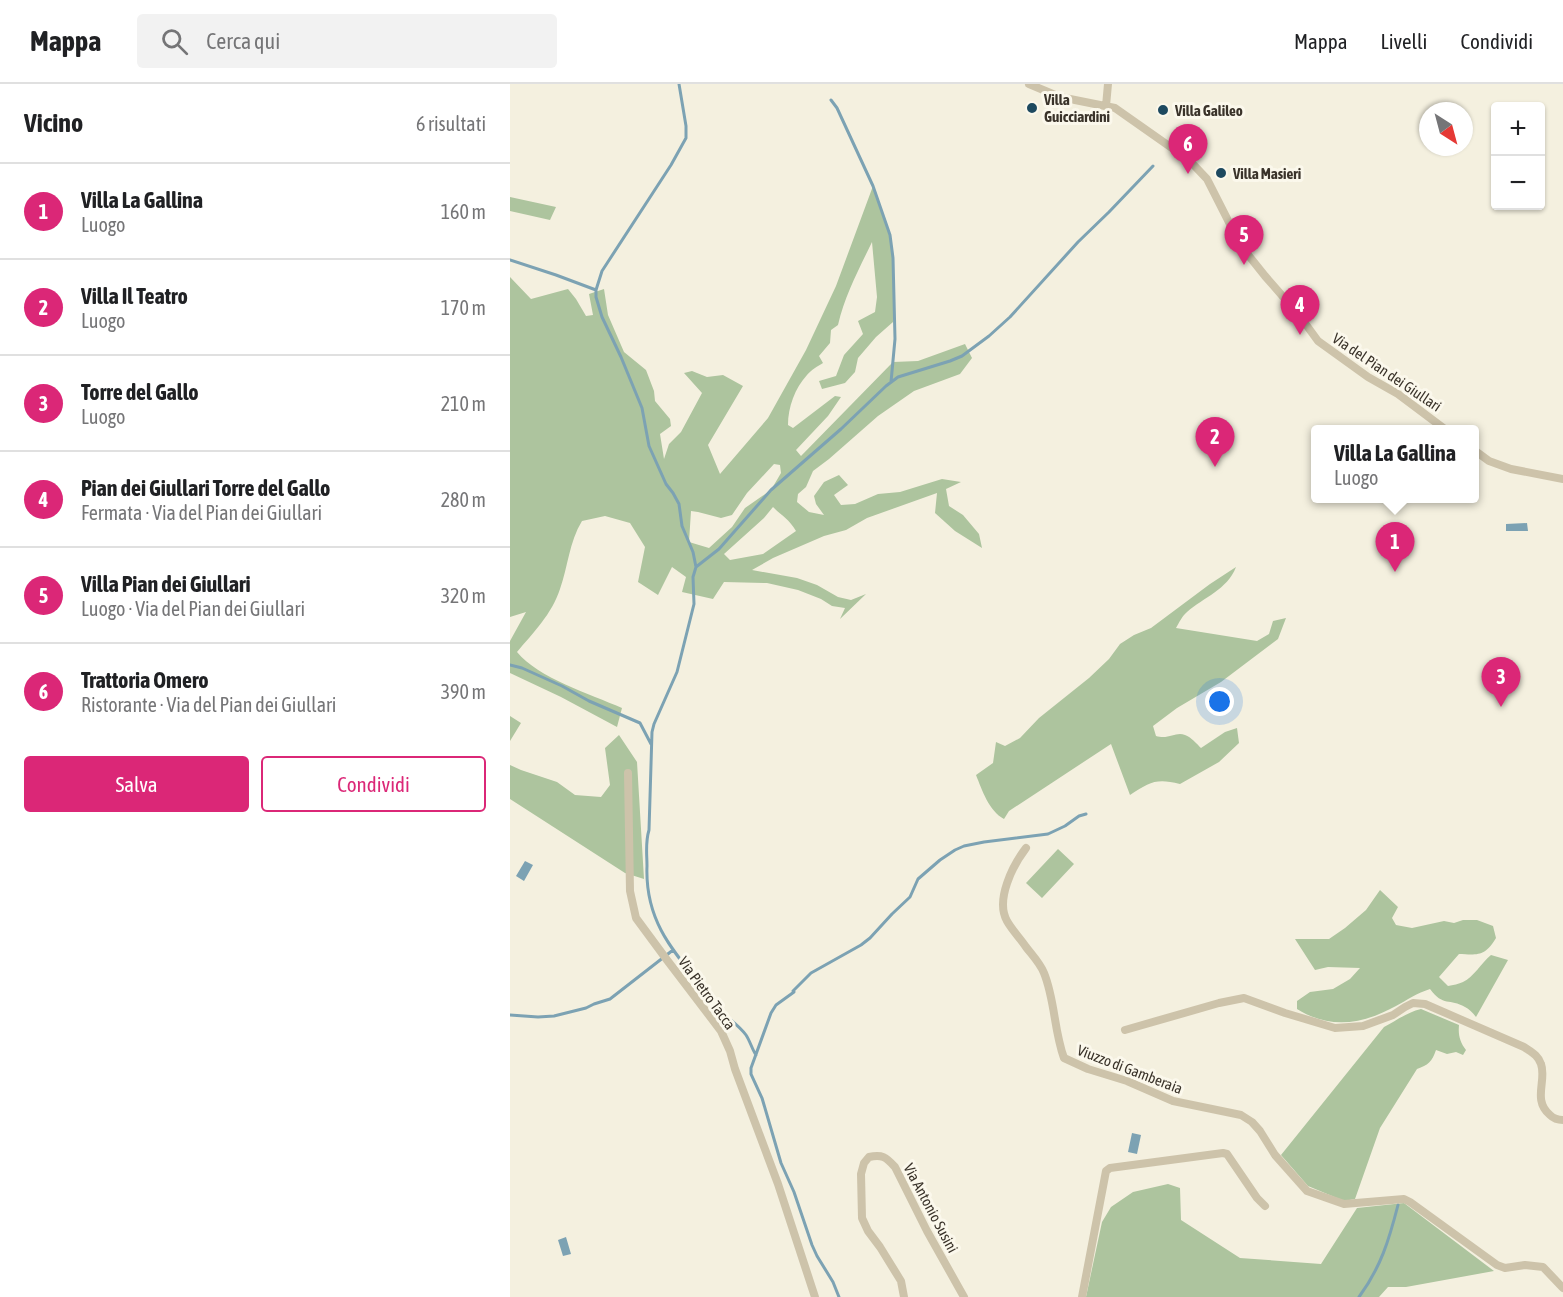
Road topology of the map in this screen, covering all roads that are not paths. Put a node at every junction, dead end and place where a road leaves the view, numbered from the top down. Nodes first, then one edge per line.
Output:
1 (1029, 84) edge
2 (1108, 84) edge
3 (1106, 106) junction
4 (1441, 425) edge
5 (1479, 454) edge
6 (1563, 479) edge
7 (628, 773) dead end
8 (1026, 848) dead end
9 (1125, 1030) dead end
10 (1563, 1120) edge
11 (1265, 1206) dead end
12 (1563, 1288) edge
13 (815, 1297) edge
14 (904, 1297) edge
15 (964, 1297) edge
16 (1082, 1297) edge

1 - 3 street, Via del Pian dei Giullari
2 - 3 street
3 - 4 street, Via del Pian dei Giullari
5 - 6 street
7 - 13 street, Via Pietro Tacca
8 - 12 street, Viuzzo di Gamberaia
9 - 10 street
11 - 16 street
14 - 15 street, Via Antonio Susini

